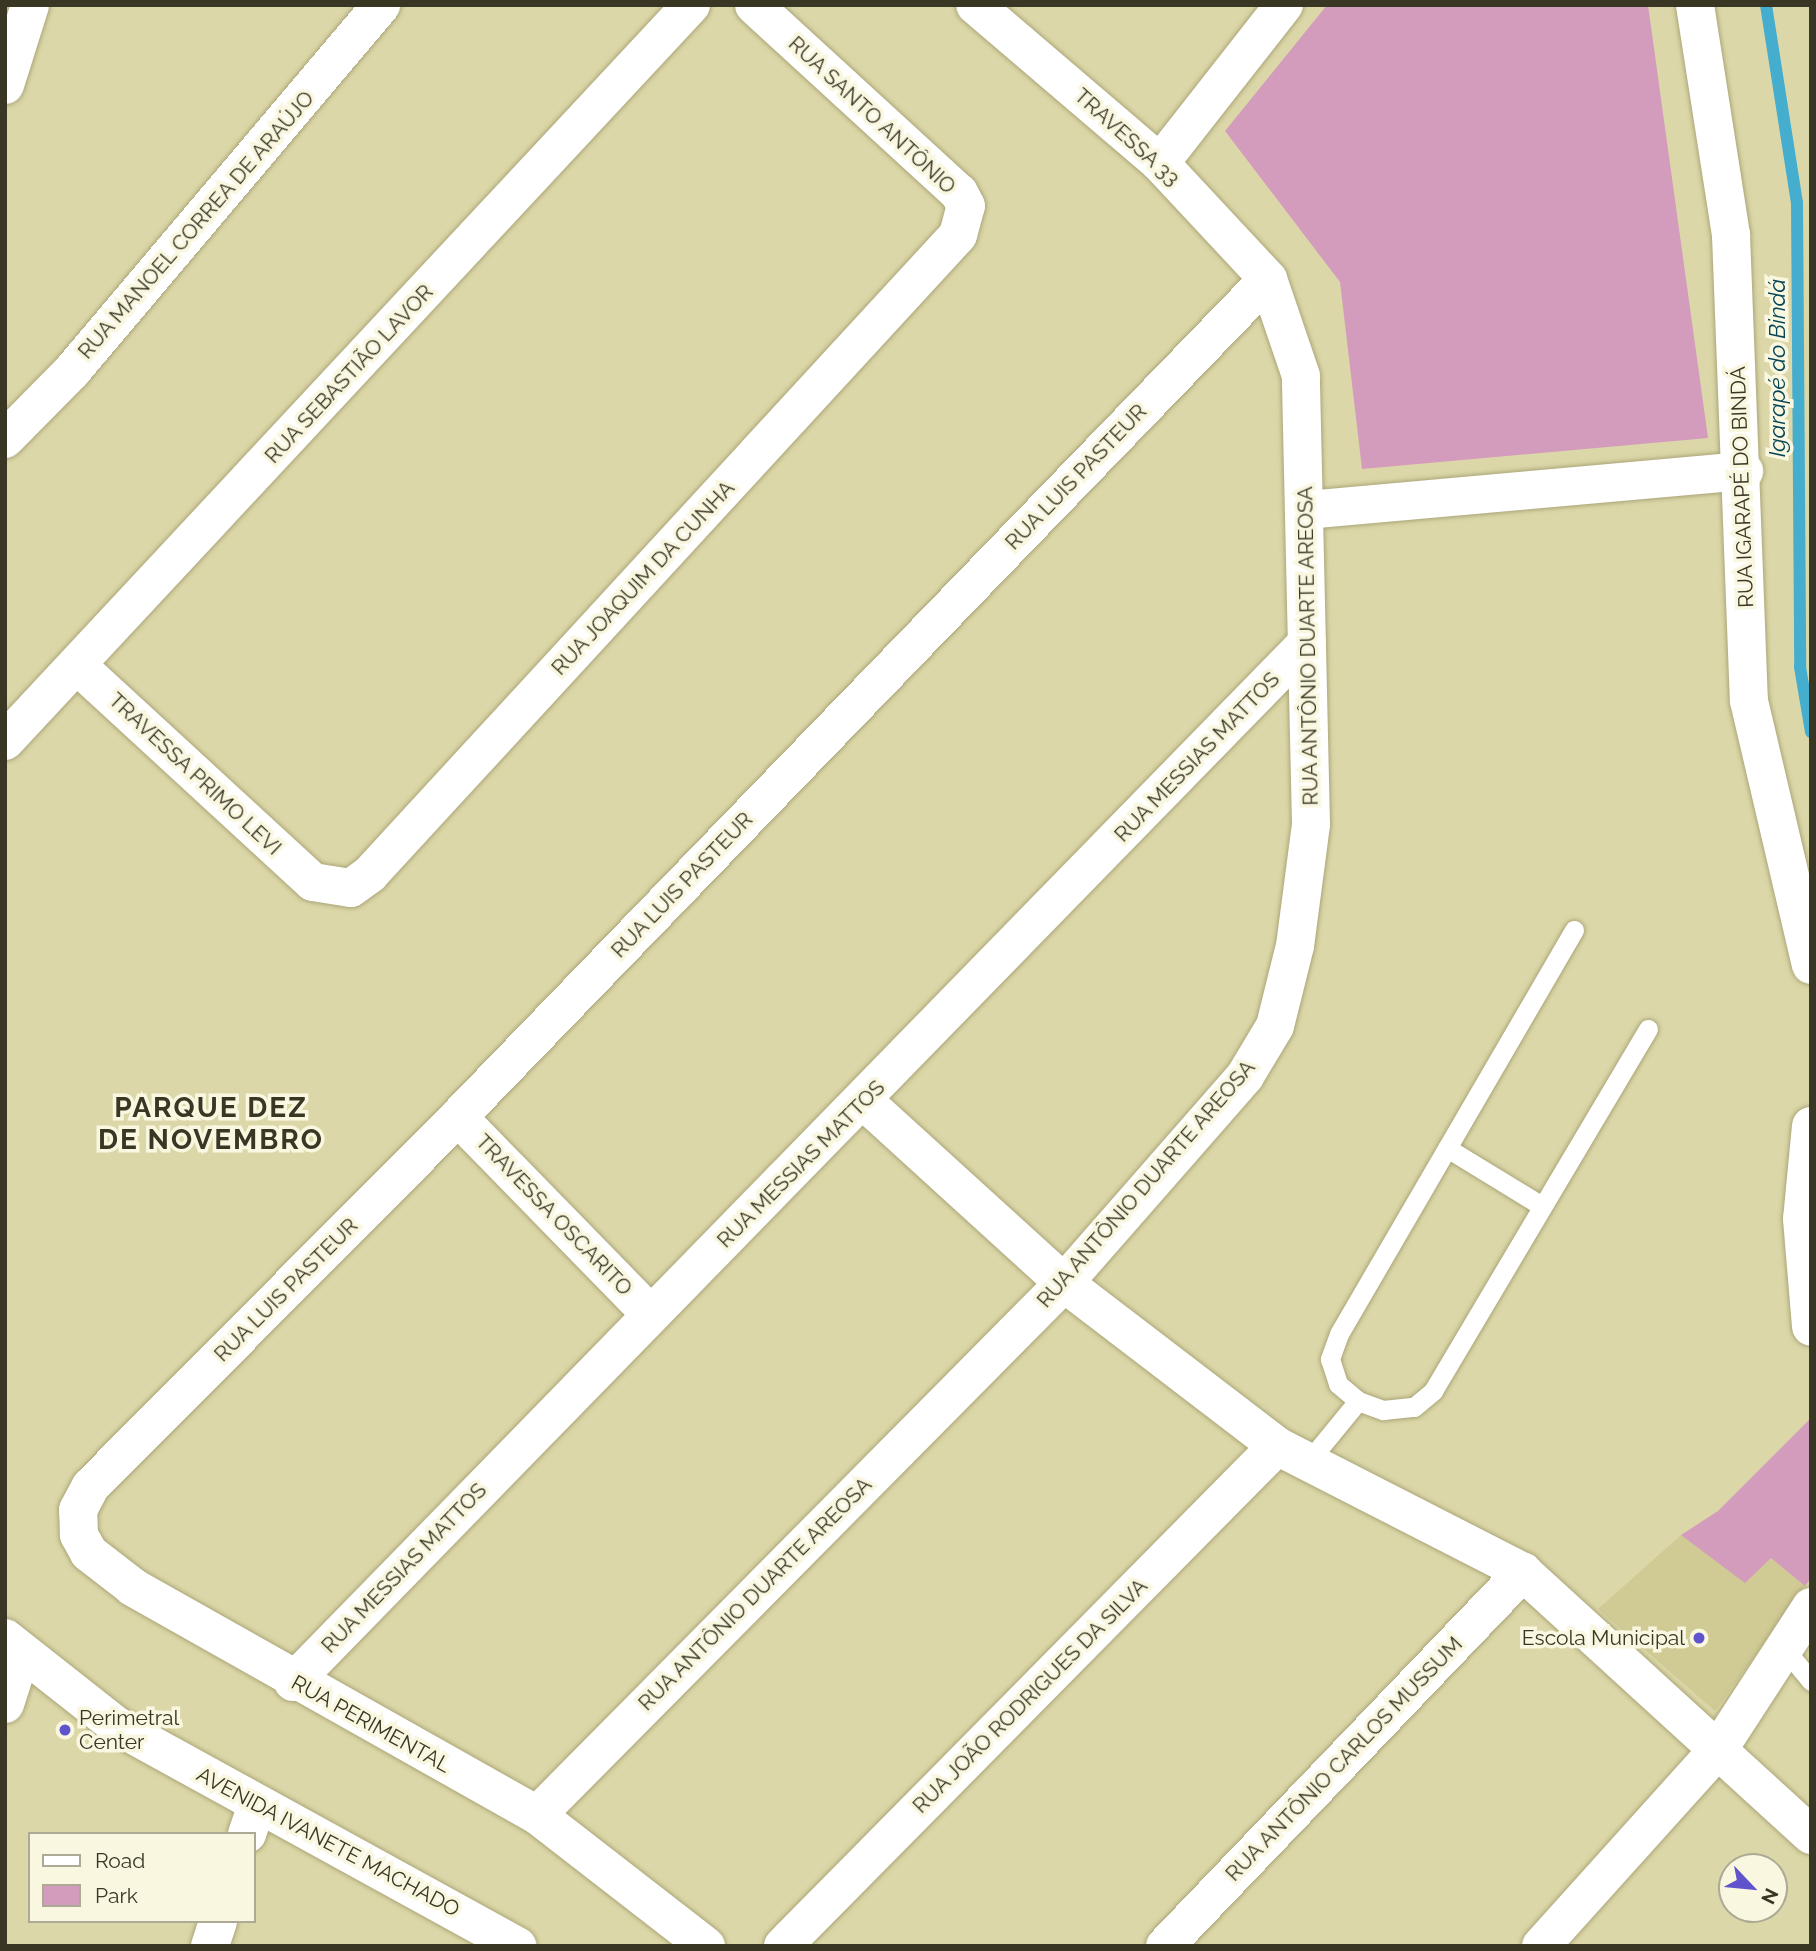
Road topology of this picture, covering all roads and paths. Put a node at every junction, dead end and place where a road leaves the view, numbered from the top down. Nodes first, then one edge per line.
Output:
1 (30, 5) edge
2 (381, 5) edge
3 (691, 5) edge
4 (754, 5) edge
5 (975, 5) edge
6 (1284, 5) edge
7 (1695, 5) edge
8 (5, 85) edge
9 (1160, 163) junction
10 (958, 235) joint
11 (1268, 279) junction
12 (5, 439) edge
13 (1744, 471) junction
14 (1307, 510) junction
15 (1307, 643) junction
16 (78, 666) junction
17 (5, 741) edge
18 (313, 882) joint
19 (1574, 930) dead end
20 (1811, 965) edge
21 (1648, 1029) dead end
22 (865, 1102) junction
23 (458, 1116) junction
24 (1811, 1126) edge
25 (1447, 1148) junction
26 (1542, 1206) junction
27 (1064, 1283) junction
28 (650, 1314) junction
29 (1811, 1327) edge
30 (1358, 1401) junction
31 (1293, 1454) junction
32 (91, 1486) joint
33 (1523, 1573) junction
34 (1811, 1607) edge
35 (13, 1646) edge
36 (1784, 1648) junction
37 (1811, 1681) edge
38 (293, 1682) junction
39 (5, 1704) edge
40 (1720, 1746) junction
41 (537, 1815) junction
42 (252, 1819) edge
43 (1811, 1835) edge
44 (217, 1923) edge
45 (473, 1934) edge
46 (210, 1946) edge
47 (517, 1946) edge
48 (706, 1946) edge
49 (783, 1946) edge
50 (1166, 1946) edge
51 (1541, 1946) edge

1 - 8 street
2 - 12 street, RUA MANOEL CORREA DE ARAÚJO
3 - 16 street, RUA SEBASTIÃO LAVOR
4 - 10 street, RUA SANTO ANTÔNIO
5 - 9 street, TRAVESSA 33
6 - 9 street
7 - 13 street, RUA IGARAPÉ DO BINDÁ
9 - 11 street, TRAVESSA 33
10 - 18 street, RUA JOAQUIM DA CUNHA
11 - 14 street, RUA ANTÔNIO DUARTE AREOSA
11 - 23 street, RUA LUIS PASTEUR
13 - 14 street
13 - 20 street, RUA IGARAPÉ DO BINDÁ
14 - 15 street, RUA ANTÔNIO DUARTE AREOSA
15 - 22 street, RUA MESSIAS MATTOS
15 - 27 street, RUA ANTÔNIO DUARTE AREOSA
16 - 17 street, RUA SEBASTIÃO LAVOR
16 - 18 street, TRAVESSA PRIMO LEVI
19 - 25 lane
21 - 26 lane
22 - 27 street
22 - 28 street, RUA MESSIAS MATTOS
23 - 28 street, TRAVESSA OSCARITO
23 - 32 street, RUA LUIS PASTEUR
24 - 29 street
25 - 26 lane
25 - 30 lane
26 - 30 lane
27 - 31 street
27 - 41 street, RUA ANTÔNIO DUARTE AREOSA
28 - 38 street, RUA MESSIAS MATTOS
30 - 31 lane
31 - 33 street
31 - 49 street, RUA JOÃO RODRIGUES DA SILVA
32 - 38 street, RUA PERIMENTAL
33 - 40 street
33 - 50 street, RUA ANTÔNIO CARLOS MUSSUM
34 - 36 street
35 - 39 street
35 - 42 street, AVENIDA IVANETE MACHADO
36 - 37 lane
36 - 40 street
38 - 41 street, RUA PERIMENTAL
40 - 43 street
40 - 51 street
41 - 48 street, RUA PERIMENTAL
42 - 45 street, AVENIDA IVANETE MACHADO
44 - 46 street
45 - 47 street, AVENIDA IVANETE MACHADO

